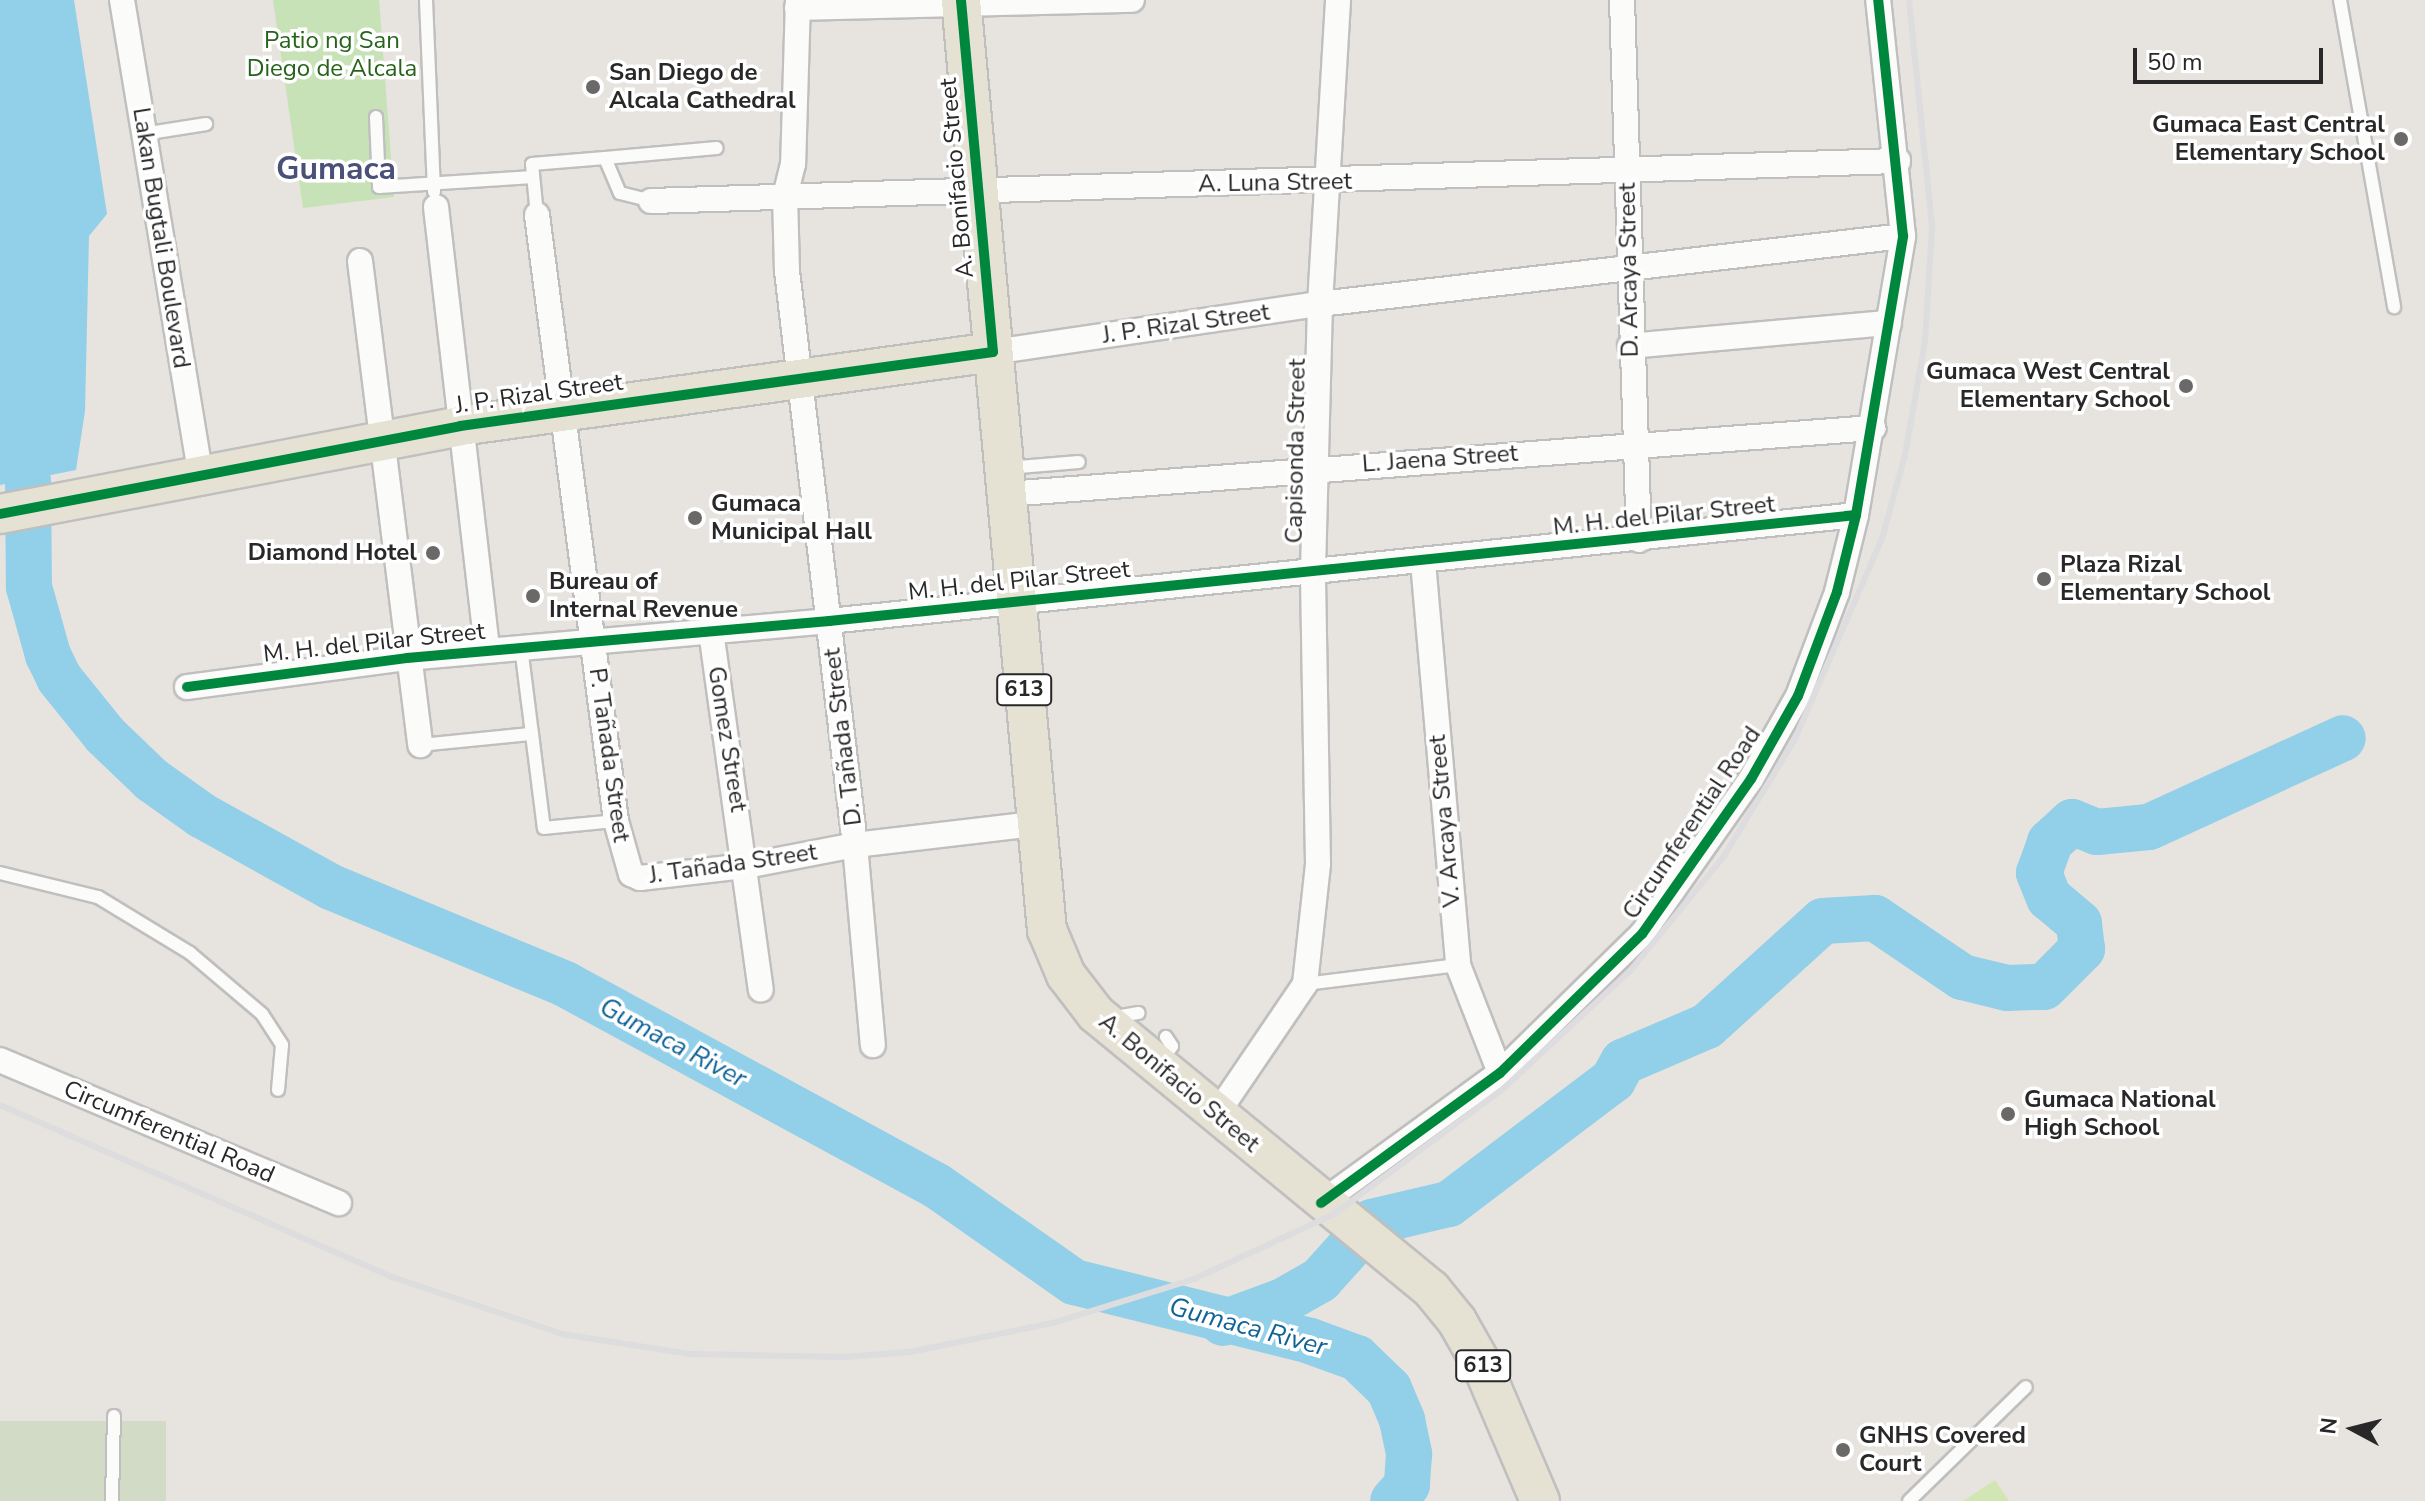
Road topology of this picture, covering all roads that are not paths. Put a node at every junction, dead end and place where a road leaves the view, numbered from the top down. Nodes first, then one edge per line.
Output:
1 (122, 0) edge
2 (426, 0) edge
3 (1132, 0) edge
4 (1338, 0) edge
5 (1622, 0) edge
6 (1878, 0) edge
7 (2340, 0) edge
8 (961, 1) edge
9 (798, 4) edge
10 (376, 117) dead end
11 (206, 124) dead end
12 (143, 134) junction
13 (717, 148) dead end
14 (605, 158) junction
15 (1898, 161) junction
16 (1627, 168) junction
17 (533, 177) junction
18 (1329, 182) junction
19 (978, 190) junction
20 (785, 195) junction
21 (435, 196) junction
22 (651, 201) joint
23 (537, 215) joint
24 (1903, 236) junction
25 (360, 261) dead end
26 (1627, 267) junction
27 (1320, 304) junction
28 (2394, 307) dead end
29 (1889, 323) junction
30 (1630, 346) junction
31 (993, 352) junction
32 (800, 379) junction
33 (563, 410) junction
34 (460, 426) junction
35 (1873, 428) junction
36 (380, 441) junction
37 (1634, 446) junction
38 (1079, 462) dead end
39 (1315, 467) junction
40 (201, 476) junction
41 (1005, 481) junction
42 (0, 514) edge
43 (1856, 515) junction
44 (1639, 540) junction
45 (1423, 562) junction
46 (1313, 571) junction
47 (1016, 602) junction
48 (829, 621) junction
49 (711, 631) junction
50 (594, 640) junction
51 (521, 647) junction
52 (487, 650) junction
53 (407, 658) junction
54 (187, 687) dead end
55 (531, 734) junction
56 (420, 745) joint
57 (616, 821) junction
58 (1034, 824) junction
59 (855, 845) junction
60 (625, 866) joint
61 (746, 866) junction
62 (0, 873) edge
63 (1458, 965) junction
64 (1305, 984) junction
65 (761, 990) dead end
66 (873, 1045) dead end
67 (0, 1060) edge
68 (1500, 1073) junction
69 (278, 1090) dead end
70 (1216, 1115) junction
71 (339, 1203) dead end
72 (1321, 1203) junction
73 (2026, 1387) dead end
74 (114, 1416) dead end
75 (112, 1501) edge
76 (1540, 1501) edge
77 (1909, 1501) edge

1 - 12 street, Lakan Bugtali Boulevard
2 - 21 lane
3 - 8 street
4 - 18 street, Capisonda Street
5 - 16 street, D. Arcaya Street
6 - 15 street, Circumferential Road
7 - 28 lane
8 - 9 street
8 - 19 main road, A. Bonifacio Street
9 - 20 street, D. Tañada Street
10 - 21 lane
11 - 12 lane
12 - 40 street, Lakan Bugtali Boulevard
13 - 14 lane
14 - 17 lane
14 - 22 lane
15 - 16 street, A. Luna Street
15 - 24 street, Circumferential Road
16 - 18 street, A. Luna Street
16 - 26 street, D. Arcaya Street
17 - 21 lane
17 - 23 lane
18 - 19 street, A. Luna Street
18 - 27 street, Capisonda Street
19 - 20 street, A. Luna Street
19 - 31 main road, A. Bonifacio Street
20 - 22 street, A. Luna Street
20 - 32 street, D. Tañada Street
21 - 34 street
23 - 33 street, P. Tañada Street
24 - 26 street, J. P. Rizal Street
24 - 29 street, Circumferential Road
25 - 36 street
26 - 27 street, J. P. Rizal Street
26 - 30 street, D. Arcaya Street
27 - 31 street, J. P. Rizal Street
27 - 39 street, Capisonda Street
29 - 30 street
29 - 35 street, Circumferential Road
30 - 37 street, D. Arcaya Street
31 - 32 main road, J. P. Rizal Street
31 - 41 main road, A. Bonifacio Street / 613
32 - 33 main road, J. P. Rizal Street
32 - 48 street, D. Tañada Street
33 - 34 main road, J. P. Rizal Street
33 - 50 street, P. Tañada Street
34 - 36 main road, J. P. Rizal Street
34 - 52 street
35 - 37 street, L. Jaena Street
35 - 43 street, Circumferential Road
36 - 40 main road, J. P. Rizal Street
36 - 53 street
37 - 39 street, L. Jaena Street
37 - 44 street, D. Arcaya Street
38 - 41 lane
39 - 41 street, L. Jaena Street
39 - 46 street, Capisonda Street
40 - 42 main road, J. P. Rizal Street
41 - 47 main road, A. Bonifacio Street / 613
43 - 44 street, M. H. del Pilar Street
43 - 68 street, Circumferential Road
44 - 45 street, M. H. del Pilar Street
45 - 46 street, M. H. del Pilar Street
45 - 63 street, V. Arcaya Street
46 - 47 street, M. H. del Pilar Street
46 - 64 street, Capisonda Street
47 - 48 street, M. H. del Pilar Street
47 - 58 main road, A. Bonifacio Street / 613
48 - 49 street, M. H. del Pilar Street
48 - 59 street, D. Tañada Street
49 - 50 street, M. H. del Pilar Street
49 - 61 street, Gomez Street
50 - 51 street, M. H. del Pilar Street
50 - 57 street, P. Tañada Street
51 - 52 street, M. H. del Pilar Street
51 - 55 lane
52 - 53 street, M. H. del Pilar Street
53 - 54 street, M. H. del Pilar Street
53 - 56 street
55 - 56 lane
55 - 57 lane
57 - 60 street, P. Tañada Street
58 - 59 street, J. Tañada Street
58 - 70 main road, A. Bonifacio Street / 613
59 - 61 street, J. Tañada Street
59 - 66 street, D. Tañada Street
60 - 61 street, J. Tañada Street
61 - 65 street, Gomez Street
62 - 69 lane
63 - 64 lane
63 - 68 street, V. Arcaya Street
64 - 70 street, Capisonda Street
67 - 71 street, Circumferential Road
68 - 72 street, Circumferential Road
70 - 72 main road, A. Bonifacio Street / 613
72 - 76 main road, A. Bonifacio Street / 613
73 - 77 lane
74 - 75 lane

